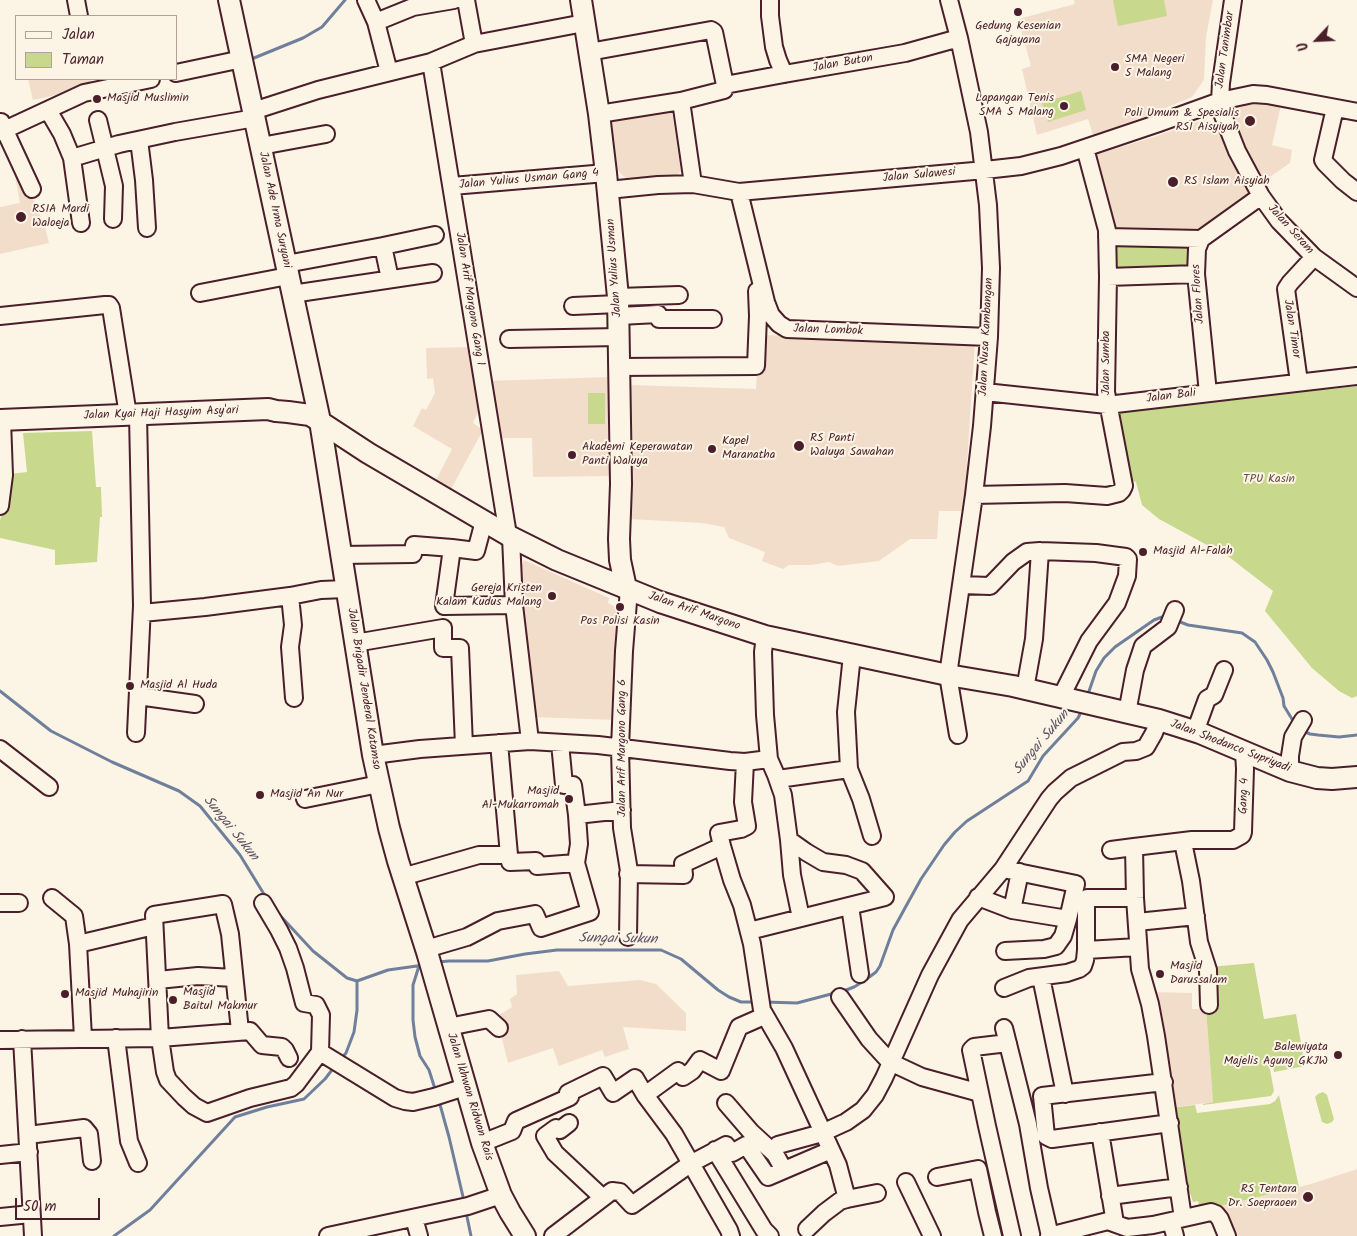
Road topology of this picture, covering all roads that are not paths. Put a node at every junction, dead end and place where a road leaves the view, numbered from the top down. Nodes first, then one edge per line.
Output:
1 (76, 0) edge
2 (229, 0) edge
3 (366, 0) edge
4 (454, 0) edge
5 (466, 0) edge
6 (581, 0) edge
7 (770, 0) edge
8 (949, 0) edge
9 (1233, 0) edge
10 (79, 15) edge
11 (376, 22) junction
12 (584, 22) junction
13 (959, 38) junction
14 (474, 44) junction
15 (589, 52) junction
16 (242, 59) junction
17 (431, 62) junction
18 (389, 72) junction
19 (178, 73) edge
20 (784, 74) junction
21 (142, 80) edge
22 (94, 85) edge
23 (725, 85) junction
24 (680, 101) junction
25 (1220, 101) junction
26 (1336, 108) junction
27 (48, 110) junction
28 (1357, 112) edge
29 (599, 114) junction
30 (254, 115) junction
31 (98, 120) dead end
32 (1, 127) edge
33 (326, 134) dead end
34 (138, 140) junction
35 (261, 146) junction
36 (106, 148) junction
37 (1085, 148) junction
38 (72, 158) junction
39 (985, 170) junction
40 (607, 181) junction
41 (693, 184) junction
42 (452, 186) junction
43 (32, 189) dead end
44 (739, 192) junction
45 (1357, 192) edge
46 (1261, 196) junction
47 (113, 219) dead end
48 (81, 223) dead end
49 (147, 228) dead end
50 (435, 235) dead end
51 (1107, 237) junction
52 (1201, 239) junction
53 (383, 246) junction
54 (1314, 257) junction
55 (433, 273) dead end
56 (1196, 274) junction
57 (1108, 277) junction
58 (288, 278) junction
59 (390, 279) junction
60 (1357, 288) edge
61 (200, 293) dead end
62 (679, 295) dead end
63 (618, 305) junction
64 (573, 306) dead end
65 (764, 315) junction
66 (0, 316) edge
67 (713, 319) dead end
68 (619, 337) junction
69 (988, 337) junction
70 (509, 339) dead end
71 (619, 367) junction
72 (1357, 376) edge
73 (311, 381) junction
74 (1299, 382) junction
75 (985, 392) junction
76 (1208, 393) junction
77 (1107, 404) junction
78 (268, 409) junction
79 (133, 415) junction
80 (1, 420) edge
81 (320, 421) junction
82 (974, 495) junction
83 (0, 506) edge
84 (484, 521) junction
85 (510, 536) junction
86 (619, 539) junction
87 (452, 548) junction
88 (1040, 551) junction
89 (341, 555) junction
90 (595, 576) junction
91 (962, 585) junction
92 (346, 589) junction
93 (628, 589) junction
94 (290, 596) junction
95 (514, 605) junction
96 (142, 609) junction
97 (1176, 610) dead end
98 (765, 636) junction
99 (355, 643) junction
100 (852, 655) junction
101 (1224, 670) dead end
102 (948, 675) junction
103 (1025, 689) junction
104 (138, 696) junction
105 (294, 698) dead end
106 (1061, 698) junction
107 (195, 704) dead end
108 (1104, 707) joint
109 (1127, 713) junction
110 (1159, 720) junction
111 (1303, 720) dead end
112 (1195, 732) junction
113 (136, 733) dead end
114 (958, 735) dead end
115 (530, 740) junction
116 (499, 743) junction
117 (560, 743) junction
118 (464, 746) junction
119 (620, 748) junction
120 (0, 750) edge
121 (1244, 752) junction
122 (373, 755) junction
123 (769, 759) junction
124 (744, 762) junction
125 (849, 769) junction
126 (1290, 771) junction
127 (1357, 777) edge
128 (778, 779) junction
129 (379, 784) junction
130 (49, 787) dead end
131 (305, 799) dead end
132 (622, 810) junction
133 (577, 815) junction
134 (872, 836) dead end
135 (790, 840) junction
136 (1183, 842) junction
137 (722, 846) junction
138 (1134, 847) junction
139 (1111, 850) dead end
140 (509, 855) junction
141 (576, 862) junction
142 (1003, 869) junction
143 (1020, 872) junction
144 (628, 874) junction
145 (402, 877) junction
146 (978, 897) junction
147 (52, 898) dead end
148 (1135, 898) junction
149 (19, 902) dead end
150 (0, 903) edge
151 (263, 903) dead end
152 (850, 906) junction
153 (1012, 910) junction
154 (1196, 916) junction
155 (801, 918) junction
156 (1068, 919) junction
157 (1137, 922) junction
158 (154, 926) junction
159 (749, 931) junction
160 (628, 937) dead end
161 (78, 944) junction
162 (1138, 947) junction
163 (1086, 950) junction
164 (426, 951) junction
165 (1005, 951) dead end
166 (860, 974) dead end
167 (1041, 977) junction
168 (234, 978) junction
169 (158, 980) junction
170 (1004, 988) dead end
171 (840, 997) dead end
172 (1209, 1005) dead end
173 (763, 1013) junction
174 (447, 1025) junction
175 (499, 1028) dead end
176 (240, 1032) junction
177 (82, 1038) junction
178 (116, 1038) junction
179 (160, 1038) junction
180 (22, 1039) junction
181 (0, 1040) edge
182 (289, 1058) dead end
183 (332, 1059) junction
184 (890, 1062) junction
185 (1164, 1082) junction
186 (465, 1087) junction
187 (980, 1093) junction
188 (1065, 1094) junction
189 (645, 1095) junction
190 (726, 1103) dead end
191 (1045, 1121) junction
192 (569, 1123) dead end
193 (1170, 1123) junction
194 (1028, 1124) junction
195 (1100, 1132) junction
196 (822, 1133) junction
197 (28, 1135) junction
198 (482, 1143) junction
199 (778, 1145) dead end
200 (716, 1150) junction
201 (831, 1150) junction
202 (29, 1152) junction
203 (0, 1155) edge
204 (92, 1161) dead end
205 (138, 1163) dead end
206 (690, 1164) junction
207 (996, 1166) junction
208 (978, 1169) junction
209 (784, 1170) junction
210 (937, 1177) dead end
211 (906, 1182) dead end
212 (1179, 1187) junction
213 (877, 1193) dead end
214 (501, 1195) junction
215 (606, 1196) junction
216 (1110, 1196) junction
217 (847, 1199) junction
218 (31, 1214) junction
219 (0, 1217) edge
220 (414, 1218) junction
221 (1115, 1223) junction
222 (1176, 1225) edge
223 (806, 1229) dead end
224 (1097, 1230) edge
225 (33, 1236) edge
226 (328, 1236) edge
227 (419, 1236) edge
228 (526, 1236) edge
229 (553, 1236) edge
230 (731, 1236) edge
231 (770, 1236) edge
232 (932, 1236) edge
233 (993, 1236) edge
234 (1012, 1236) edge
235 (1050, 1236) edge
236 (1227, 1236) edge

1 - 10 street
2 - 16 main road, Jalan Ade Irma Suryani
3 - 11 street
4 - 11 street
5 - 14 street
6 - 12 main road, Jalan Yulius Usman
7 - 20 street
8 - 13 street, Jalan Nusa Kambangan
9 - 25 street, Jalan Tanimbar
11 - 18 street
12 - 14 street
12 - 15 main road, Jalan Yulius Usman
13 - 20 street, Jalan Buton
13 - 39 street, Jalan Nusa Kambangan
14 - 17 street
15 - 23 street
15 - 29 main road, Jalan Yulius Usman
16 - 19 street
16 - 30 main road, Jalan Ade Irma Suryani
17 - 18 street
17 - 42 street, Jalan Arif Margono Gang 1
18 - 30 street
20 - 23 street, Jalan Buton
21 - 22 street
22 - 27 street
23 - 24 street, Jalan Buton
24 - 29 street
24 - 41 street
25 - 26 street, Jalan Sulawesi
25 - 37 street, Jalan Sulawesi
25 - 46 street, Jalan Seram
26 - 28 street, Jalan Sulawesi
26 - 45 street
27 - 32 street
27 - 38 street
29 - 40 main road, Jalan Yulius Usman
30 - 34 street
30 - 35 main road, Jalan Ade Irma Suryani
31 - 36 street
32 - 43 street
33 - 35 street
34 - 36 street
34 - 49 street
35 - 58 main road, Jalan Ade Irma Suryani
36 - 38 street
36 - 47 street
37 - 39 street, Jalan Sulawesi
37 - 51 street, Jalan Sumba
38 - 48 street
39 - 44 street, Jalan Sulawesi
39 - 69 street, Jalan Nusa Kambangan
40 - 41 street, Jalan Sulawesi
40 - 42 street, Jalan Yulius Usman Gang 4
40 - 63 main road, Jalan Yulius Usman
41 - 44 street, Jalan Sulawesi
42 - 85 street, Jalan Arif Margono Gang 1
44 - 65 street
46 - 52 street
46 - 54 street, Jalan Seram
50 - 53 street
51 - 52 street
51 - 57 street, Jalan Sumba
52 - 56 street, Jalan Flores
53 - 58 street
53 - 59 street
54 - 60 street, Jalan Seram
54 - 74 street, Jalan Timor
55 - 59 street
56 - 57 street
56 - 76 street, Jalan Flores
57 - 77 street, Jalan Sumba
58 - 59 street
58 - 61 street
58 - 73 main road, Jalan Ade Irma Suryani
62 - 63 street
63 - 64 street
63 - 67 street
63 - 68 main road, Jalan Yulius Usman
65 - 69 street, Jalan Lombok
65 - 71 street
66 - 79 street
68 - 70 street
68 - 71 main road, Jalan Yulius Usman
69 - 75 street, Jalan Nusa Kambangan
71 - 86 main road, Jalan Yulius Usman
72 - 74 street, Jalan Bali
73 - 78 main road
73 - 81 main road, Jalan Ade Irma Suryani
74 - 76 street, Jalan Bali
75 - 77 street, Jalan Bali
75 - 82 street, Jalan Nusa Kambangan
76 - 77 street, Jalan Bali
77 - 82 street, Jalan Sumba
78 - 79 main road, Jalan Kyai Haji Hasyim Asy'ari
78 - 81 main road, Jalan Kyai Haji Hasyim Asy'ari
79 - 80 main road, Jalan Kyai Haji Hasyim Asy'ari
79 - 96 street
80 - 83 street
81 - 84 main road, Jalan Arif Margono
81 - 89 main road, Jalan Brigadir Jenderal Katamso
82 - 91 street, Jalan Nusa Kambangan
84 - 85 main road, Jalan Arif Margono
84 - 87 street
85 - 90 main road, Jalan Arif Margono
85 - 95 street, Jalan Arif Margono Gang 1
86 - 90 main road, Jalan Yulius Usman
86 - 93 main road, Jalan Yulius Usman
87 - 89 street
87 - 95 street
88 - 91 street
88 - 103 street
88 - 106 street
89 - 92 main road, Jalan Brigadir Jenderal Katamso
90 - 93 main road, Jalan Arif Margono
91 - 102 street, Jalan Nusa Kambangan
92 - 94 street
92 - 99 main road, Jalan Brigadir Jenderal Katamso
93 - 98 main road, Jalan Arif Margono
93 - 119 street, Jalan Arif Margono Gang 6
94 - 96 street
94 - 105 street
95 - 115 street, Jalan Arif Margono Gang 1
96 - 104 street
97 - 109 street
98 - 100 main road, Jalan Arif Margono
98 - 123 street
99 - 118 street
99 - 122 main road, Jalan Brigadir Jenderal Katamso
100 - 102 main road, Jalan Arif Margono
100 - 125 street
101 - 112 street
102 - 103 main road, Jalan Arif Margono
102 - 114 street, Jalan Nusa Kambangan
103 - 106 main road, Jalan Arif Margono
104 - 107 street
104 - 113 street
106 - 108 main road, Jalan Arif Margono
108 - 109 main road, Jalan Shodanco Supriyadi
109 - 110 main road, Jalan Shodanco Supriyadi
110 - 112 main road, Jalan Shodanco Supriyadi
110 - 142 street
111 - 126 street
112 - 121 main road, Jalan Shodanco Supriyadi
115 - 116 street
115 - 117 street
116 - 118 street
116 - 140 street
117 - 119 street
117 - 133 street
118 - 122 street
119 - 124 street
119 - 132 street, Jalan Arif Margono Gang 6
120 - 130 street
121 - 126 main road, Jalan Shodanco Supriyadi
121 - 136 street, Gang 4
122 - 129 main road, Jalan Brigadir Jenderal Katamso
123 - 124 street
123 - 128 street
124 - 137 street
125 - 128 street
125 - 134 street
126 - 127 main road, Jalan Shodanco Supriyadi
128 - 135 street
129 - 131 street
129 - 145 main road, Jalan Brigadir Jenderal Katamso
132 - 133 street
132 - 144 street, Jalan Arif Margono Gang 6
133 - 141 street
135 - 152 street
135 - 155 street
136 - 138 street
136 - 154 street
137 - 144 street
137 - 159 street
138 - 139 street
138 - 148 street
140 - 141 street
140 - 145 street
141 - 164 street
142 - 143 street
142 - 146 street
143 - 153 street
143 - 156 street
144 - 160 street, Jalan Arif Margono Gang 6
145 - 164 main road, Jalan Brigadir Jenderal Katamso
146 - 153 street
146 - 184 street
147 - 161 street
148 - 157 street
148 - 163 street
149 - 150 street
151 - 183 street
152 - 155 street
152 - 166 street
153 - 156 street
154 - 157 street
154 - 172 street
155 - 159 street
156 - 165 street
157 - 162 street
158 - 161 street
158 - 168 street
158 - 169 street
159 - 173 street
161 - 177 street
162 - 163 street
162 - 185 street
163 - 167 street
164 - 174 main road, Jalan Ikhwan Ridwan Rais
167 - 170 street
167 - 188 street
168 - 169 street
168 - 176 street
169 - 179 street
171 - 184 street
173 - 189 street
173 - 196 street
174 - 175 street
174 - 186 main road, Jalan Ikhwan Ridwan Rais
176 - 179 street
176 - 182 street
177 - 178 street
177 - 180 street
178 - 179 street
178 - 205 street
179 - 183 street
180 - 181 street
180 - 197 street
183 - 186 street
184 - 187 street
184 - 196 street
185 - 188 street
185 - 193 street
186 - 198 main road, Jalan Ikhwan Ridwan Rais
187 - 194 street
187 - 207 street
188 - 191 street
189 - 198 street
189 - 206 street
190 - 209 street
191 - 194 street
191 - 195 street
192 - 215 street
193 - 195 street
193 - 212 street
194 - 235 street
195 - 216 street
196 - 199 street
196 - 201 street
197 - 202 street
197 - 204 street
198 - 214 main road, Jalan Ikhwan Ridwan Rais
200 - 206 street
200 - 209 street
200 - 231 street
201 - 209 street
201 - 217 street
202 - 203 street
202 - 218 street
206 - 215 street
206 - 230 street
207 - 208 street
207 - 234 street
208 - 210 street
208 - 233 street
211 - 232 street
212 - 216 street
212 - 222 street
213 - 217 street
214 - 220 street
214 - 228 main road, Jalan Ikhwan Ridwan Rais
215 - 229 street
216 - 221 street
217 - 223 street
218 - 219 street
218 - 225 street
220 - 226 street
220 - 227 street
221 - 222 street
221 - 224 street
222 - 236 street
224 - 235 street

